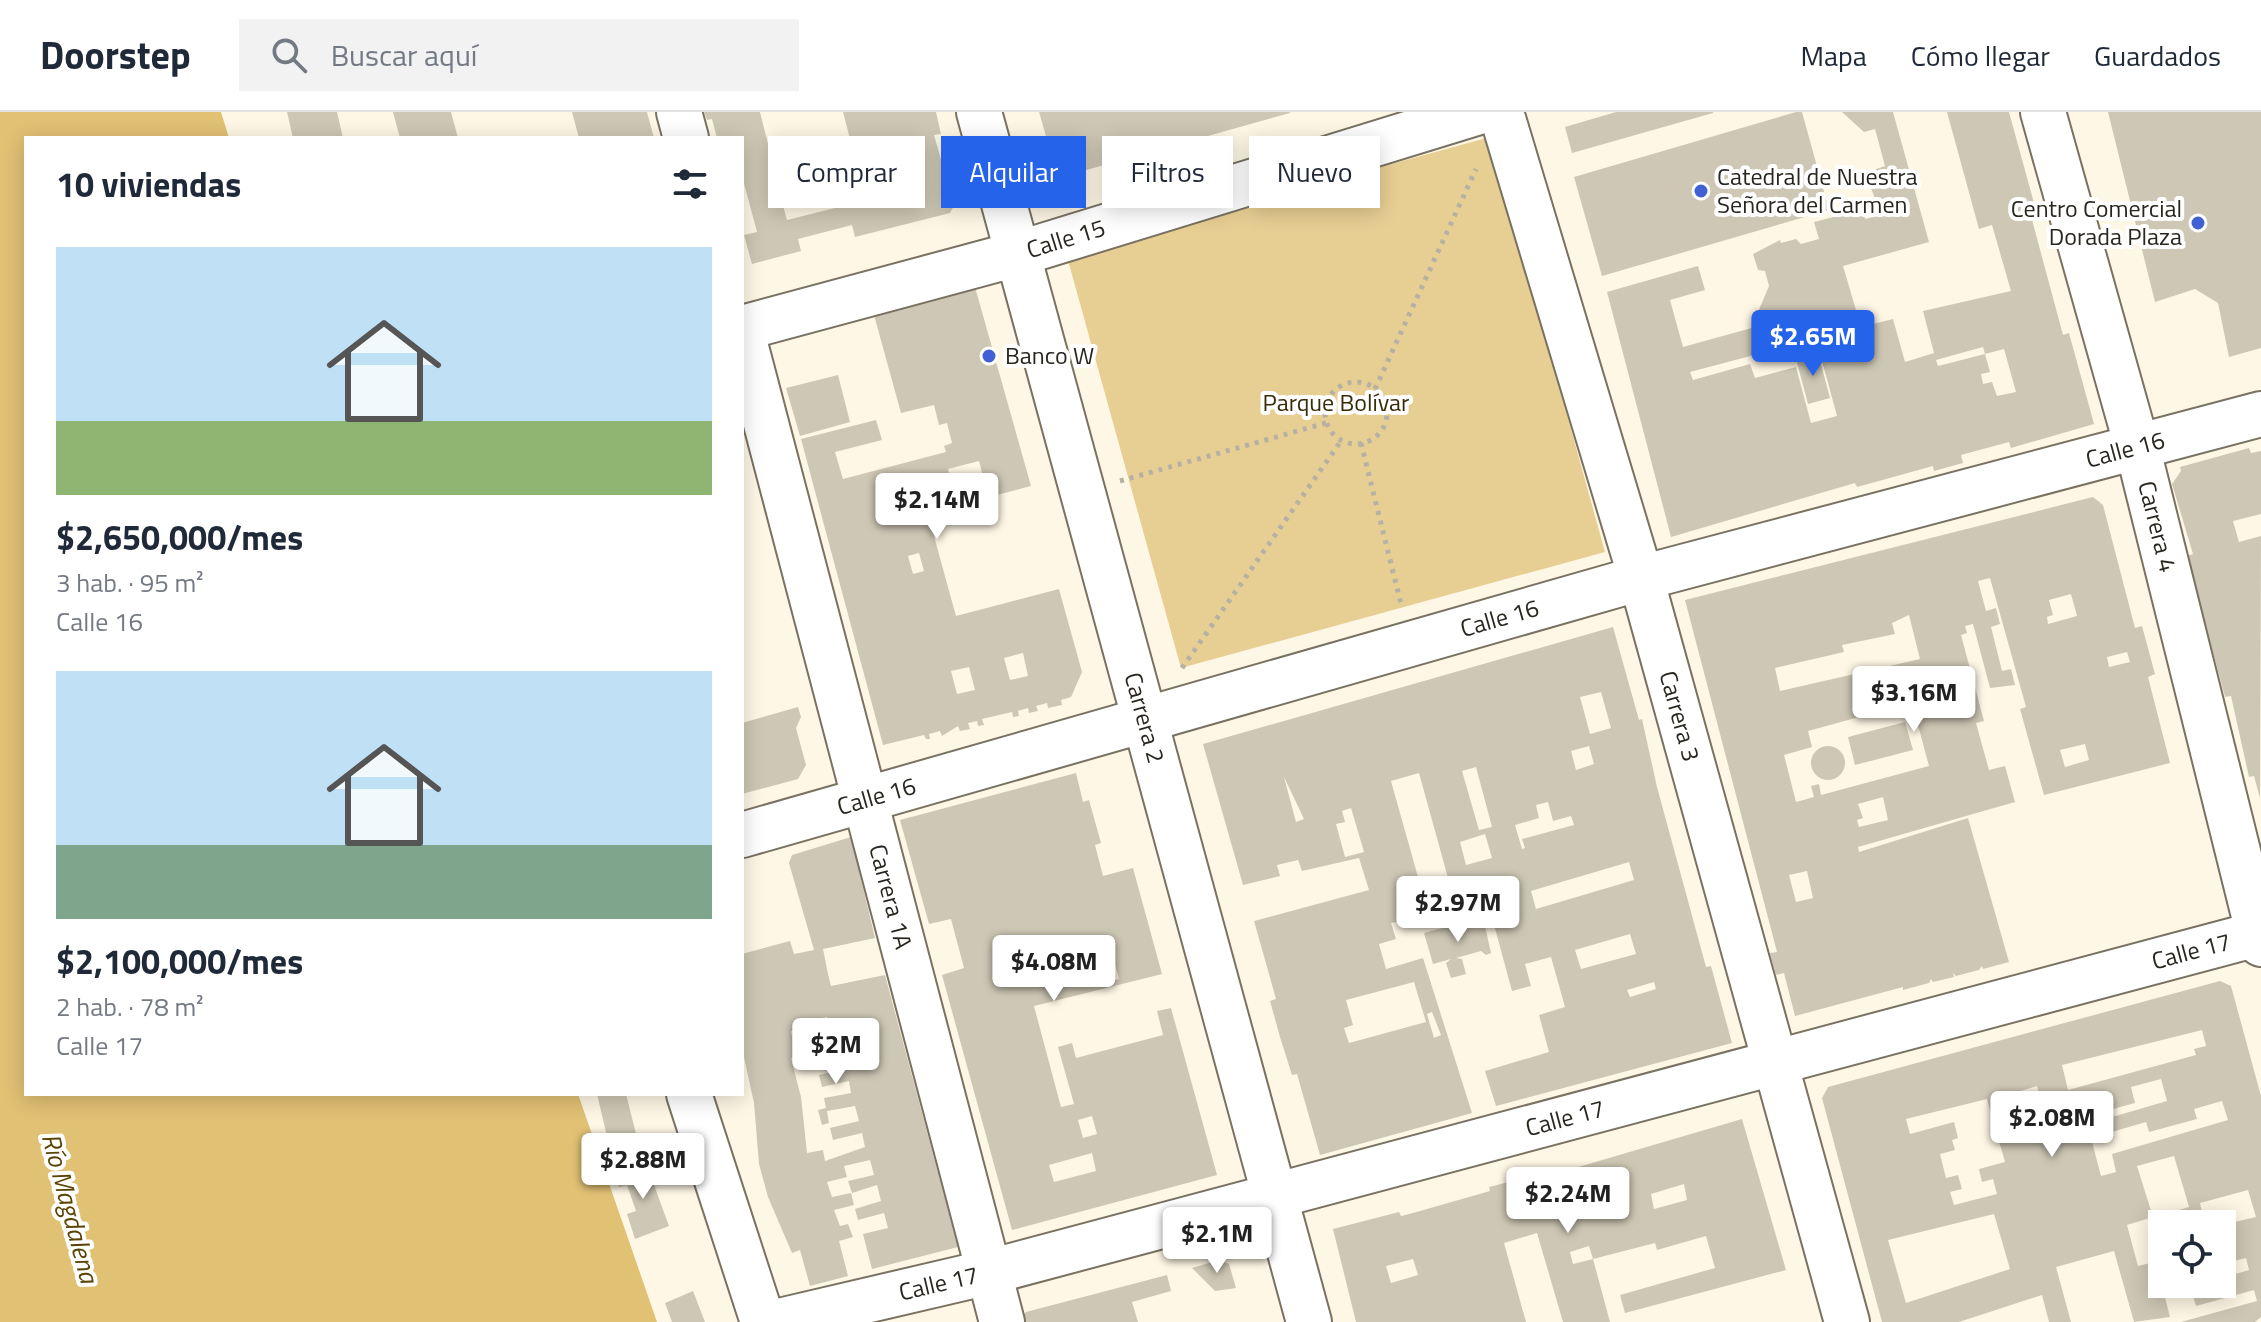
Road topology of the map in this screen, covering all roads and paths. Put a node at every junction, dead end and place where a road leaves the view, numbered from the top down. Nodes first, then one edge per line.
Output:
1 (679, 112) edge
2 (979, 112) edge
3 (1479, 112) edge
4 (1501, 112) edge
5 (2043, 112) edge
6 (685, 136) edge
7 (1477, 165) dead end
8 (1017, 254) junction
9 (744, 329) edge
10 (744, 338) edge
11 (1375, 389) junction
12 (2261, 414) edge
13 (1326, 423) junction
14 (1341, 441) junction
15 (1361, 443) junction
16 (2138, 450) junction
17 (1080, 491) junction
18 (1641, 578) junction
19 (1412, 644) junction
20 (1168, 715) junction
21 (866, 797) junction
22 (744, 834) edge
23 (2260, 937) edge
24 (1778, 1064) junction
25 (690, 1096) edge
26 (1274, 1197) junction
27 (989, 1272) junction
28 (763, 1322) edge
29 (775, 1322) edge
30 (1002, 1322) edge
31 (1309, 1322) edge
32 (1847, 1322) edge

1 - 6 street
2 - 8 street, Carrera 2
3 - 8 street, Calle 15
4 - 18 street, Carrera 3
5 - 16 street, Carrera 4
7 - 11 path
8 - 9 street, Calle 15
8 - 17 street, Carrera 2
10 - 21 street, Carrera 1A
11 - 13 path
11 - 15 path
12 - 16 street, Calle 16
13 - 14 path
13 - 17 path
14 - 15 path
14 - 20 path
15 - 19 path
16 - 18 street, Calle 16
16 - 23 street, Carrera 4
17 - 20 street, Carrera 2
18 - 19 street, Calle 16
18 - 24 street, Carrera 3
19 - 20 street, Calle 16
20 - 21 street, Calle 16
20 - 26 street, Carrera 2
21 - 22 street, Calle 16
21 - 27 street, Carrera 1A
23 - 24 street, Calle 17
24 - 26 street, Calle 17
24 - 32 street, Carrera 3
25 - 28 street
26 - 27 street, Calle 17
26 - 31 street, Carrera 2
27 - 29 street, Calle 17
27 - 30 street, Carrera 1A

